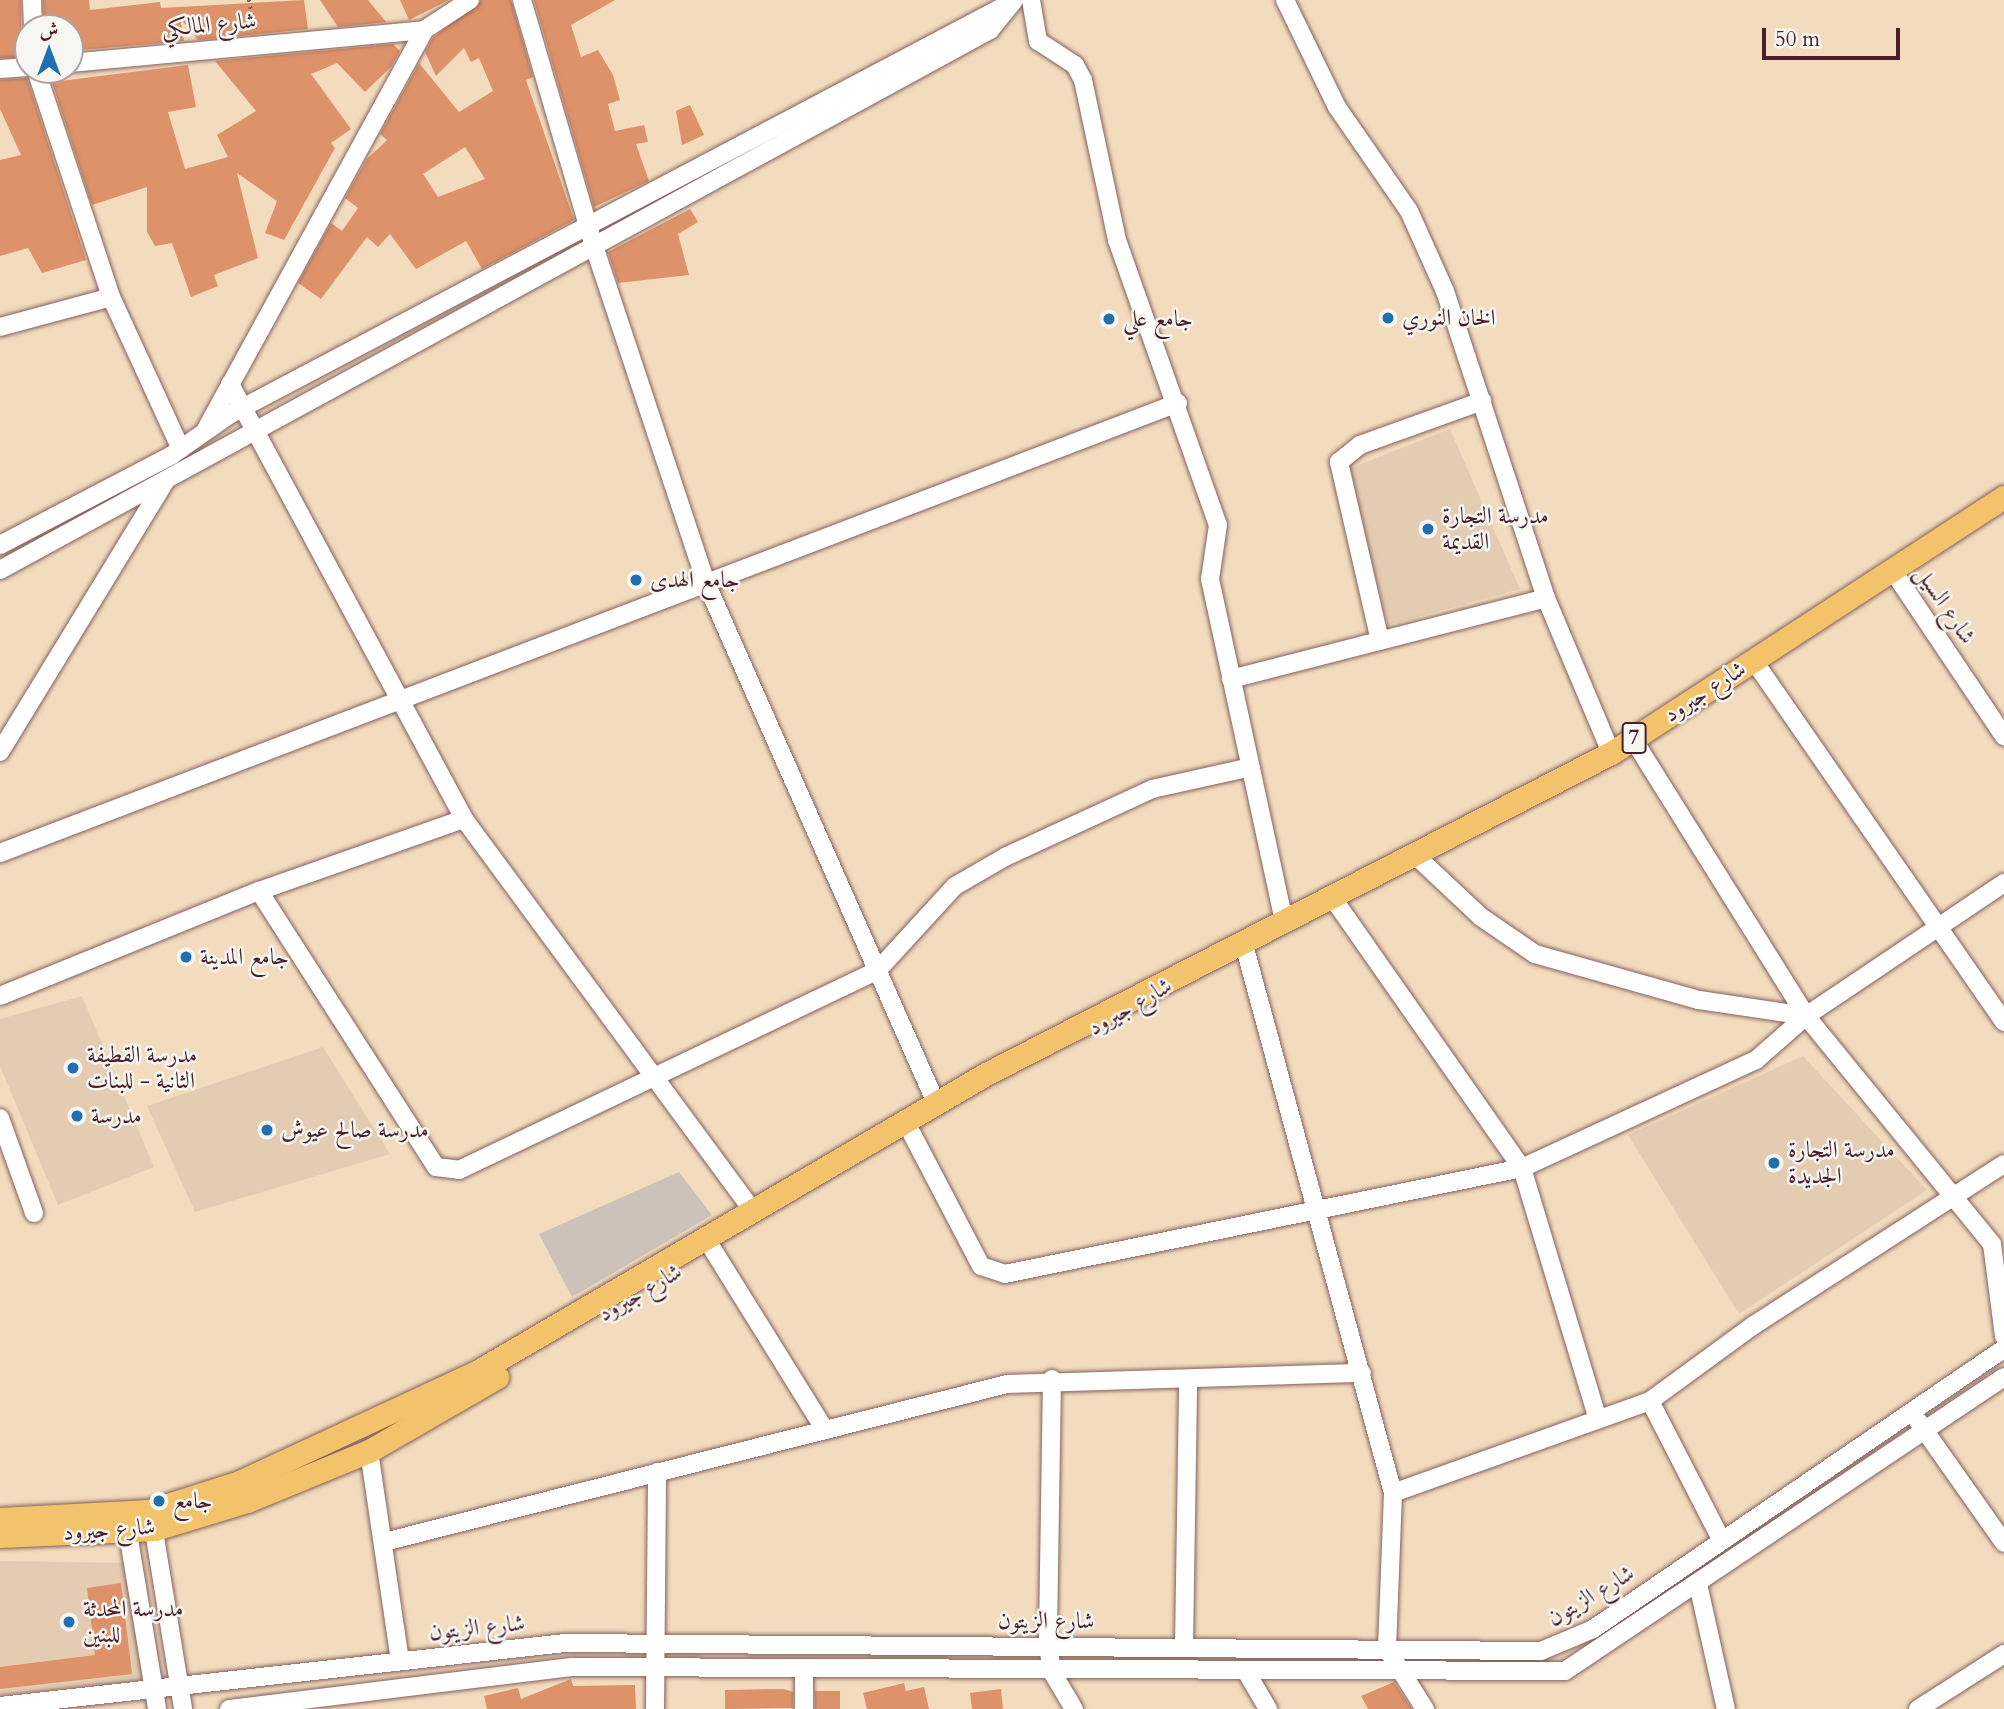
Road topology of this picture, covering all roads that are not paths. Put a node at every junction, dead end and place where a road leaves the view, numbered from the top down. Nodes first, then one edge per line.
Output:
1 (470, 0) edge
2 (522, 0) edge
3 (1031, 0) edge
4 (1285, 0) edge
5 (1013, 1) edge
6 (424, 30) junction
7 (84, 62) edge
8 (41, 84) edge
9 (590, 224) junction
10 (593, 243) junction
11 (111, 297) junction
12 (0, 327) edge
13 (230, 384) junction
14 (1482, 401) junction
15 (1178, 403) junction
16 (246, 407) junction
17 (255, 428) junction
18 (204, 432) junction
19 (181, 449) junction
20 (216, 452) junction
21 (167, 477) junction
22 (2004, 497) edge
23 (0, 545) edge
24 (0, 570) edge
25 (1893, 571) junction
26 (707, 585) junction
27 (1546, 598) junction
28 (1380, 641) junction
29 (1754, 661) junction
30 (1231, 678) junction
31 (402, 702) junction
32 (2004, 736) edge
33 (1633, 739) junction
34 (0, 752) edge
35 (1611, 753) junction
36 (1251, 767) junction
37 (464, 819) junction
38 (0, 853) edge
39 (1416, 856) junction
40 (2004, 883) edge
41 (259, 891) junction
42 (1332, 897) junction
43 (1284, 920) junction
44 (1941, 928) junction
45 (1243, 941) junction
46 (877, 971) junction
47 (0, 996) edge
48 (1806, 1016) junction
49 (2004, 1022) edge
50 (652, 1076) junction
51 (936, 1103) junction
52 (2, 1130) edge
53 (912, 1134) junction
54 (2004, 1164) edge
55 (1522, 1168) junction
56 (1952, 1196) junction
57 (753, 1210) junction
58 (1316, 1212) junction
59 (34, 1213) dead end
60 (713, 1250) junction
61 (2004, 1336) edge
62 (2004, 1349) edge
63 (1362, 1373) junction
64 (2004, 1377) edge
65 (1052, 1379) junction
66 (1188, 1383) junction
67 (1650, 1401) junction
68 (1912, 1413) junction
69 (1597, 1417) junction
70 (824, 1428) junction
71 (1925, 1431) junction
72 (369, 1451) junction
73 (657, 1472) junction
74 (1393, 1493) junction
75 (0, 1519) edge
76 (152, 1520) junction
77 (126, 1523) junction
78 (0, 1536) edge
79 (1722, 1541) junction
80 (384, 1542) junction
81 (2004, 1543) edge
82 (1698, 1584) junction
83 (656, 1644) junction
84 (1048, 1646) junction
85 (1184, 1646) junction
86 (1387, 1649) junction
87 (2004, 1654) edge
88 (400, 1661) junction
89 (656, 1668) junction
90 (804, 1669) junction
91 (1052, 1672) junction
92 (1247, 1674) junction
93 (1402, 1674) junction
94 (180, 1685) junction
95 (154, 1688) junction
96 (328, 1703) edge
97 (0, 1706) edge
98 (157, 1709) edge
99 (183, 1709) edge
100 (229, 1709) edge
101 (654, 1709) edge
102 (804, 1709) edge
103 (1074, 1709) edge
104 (1268, 1709) edge
105 (1425, 1709) edge
106 (1726, 1709) edge
107 (1918, 1709) edge

1 - 6 street, شارع المالكي
2 - 9 street
3 - 15 street
4 - 14 street
5 - 9 street
5 - 10 street
6 - 7 street, شارع المالكي
6 - 13 street
8 - 11 street
9 - 10 street
9 - 16 street
10 - 17 street
10 - 26 street
11 - 12 street
11 - 19 street
13 - 16 street
13 - 18 street
14 - 27 street
14 - 28 street
15 - 26 street
15 - 30 street
16 - 17 street
16 - 18 street
17 - 20 street
17 - 31 street
18 - 19 street
18 - 20 street
19 - 23 street
20 - 21 street
21 - 24 street
21 - 34 street
22 - 25 main road, شارع جيرود / 7
25 - 29 main road, شارع جيرود / 7
25 - 32 street, شارع السيل
26 - 31 street
26 - 46 street
27 - 28 street
27 - 35 street
28 - 30 street
29 - 33 main road, شارع جيرود / 7
29 - 44 street
30 - 36 street
31 - 37 street
31 - 38 street
33 - 35 main road, شارع جيرود / 7
33 - 48 street
35 - 39 main road, شارع جيرود / 7
36 - 43 street
36 - 46 street
37 - 41 street
37 - 50 street
39 - 42 main road, شارع جيرود / 7
39 - 48 street
40 - 44 street
41 - 47 street
41 - 50 street
42 - 43 main road, شارع جيرود / 7
42 - 55 street
43 - 45 main road, شارع جيرود / 7
44 - 48 street
44 - 49 street
45 - 51 main road, شارع جيرود
45 - 53 main road, شارع جيرود
45 - 58 street
46 - 50 street
46 - 51 street
48 - 55 street
48 - 56 street
50 - 57 street
51 - 57 main road, شارع جيرود
52 - 59 street
53 - 58 street
53 - 60 main road, شارع جيرود
54 - 56 street
55 - 58 street
55 - 69 street
56 - 61 street
56 - 67 street
57 - 76 main road, شارع جيرود
58 - 63 street
60 - 70 street
60 - 72 main road, شارع جيرود
62 - 68 street, شارع الزيتون
63 - 66 street
63 - 74 street
64 - 71 street, شارع الزيتون
65 - 66 street
65 - 70 street
65 - 84 street
66 - 85 street
67 - 69 street
67 - 79 street
68 - 71 street
68 - 79 street, شارع الزيتون
69 - 74 street
70 - 73 street
71 - 81 street
71 - 82 street, شارع الزيتون
72 - 76 main road, شارع جيرود
72 - 80 street
73 - 80 street
73 - 83 street
74 - 86 street
75 - 77 main road, شارع جيرود
76 - 77 main road, شارع جيرود
76 - 94 street
77 - 78 main road, شارع جيرود
77 - 95 street
79 - 86 street, شارع الزيتون
80 - 88 street
82 - 93 street, شارع الزيتون
82 - 106 street
83 - 84 street, شارع الزيتون
83 - 88 street, شارع الزيتون
83 - 89 street
84 - 85 street, شارع الزيتون
84 - 91 street
85 - 86 street, شارع الزيتون
86 - 93 street
87 - 107 street
88 - 94 street, شارع الزيتون
89 - 90 street, شارع الزيتون
89 - 96 street, شارع الزيتون
89 - 101 street
90 - 91 street, شارع الزيتون
90 - 102 street
91 - 92 street, شارع الزيتون
91 - 103 street
92 - 93 street, شارع الزيتون
92 - 104 street
93 - 105 street
94 - 95 street, شارع الزيتون
94 - 99 street
95 - 97 street, شارع الزيتون
95 - 98 street
96 - 100 street, شارع الزيتون

